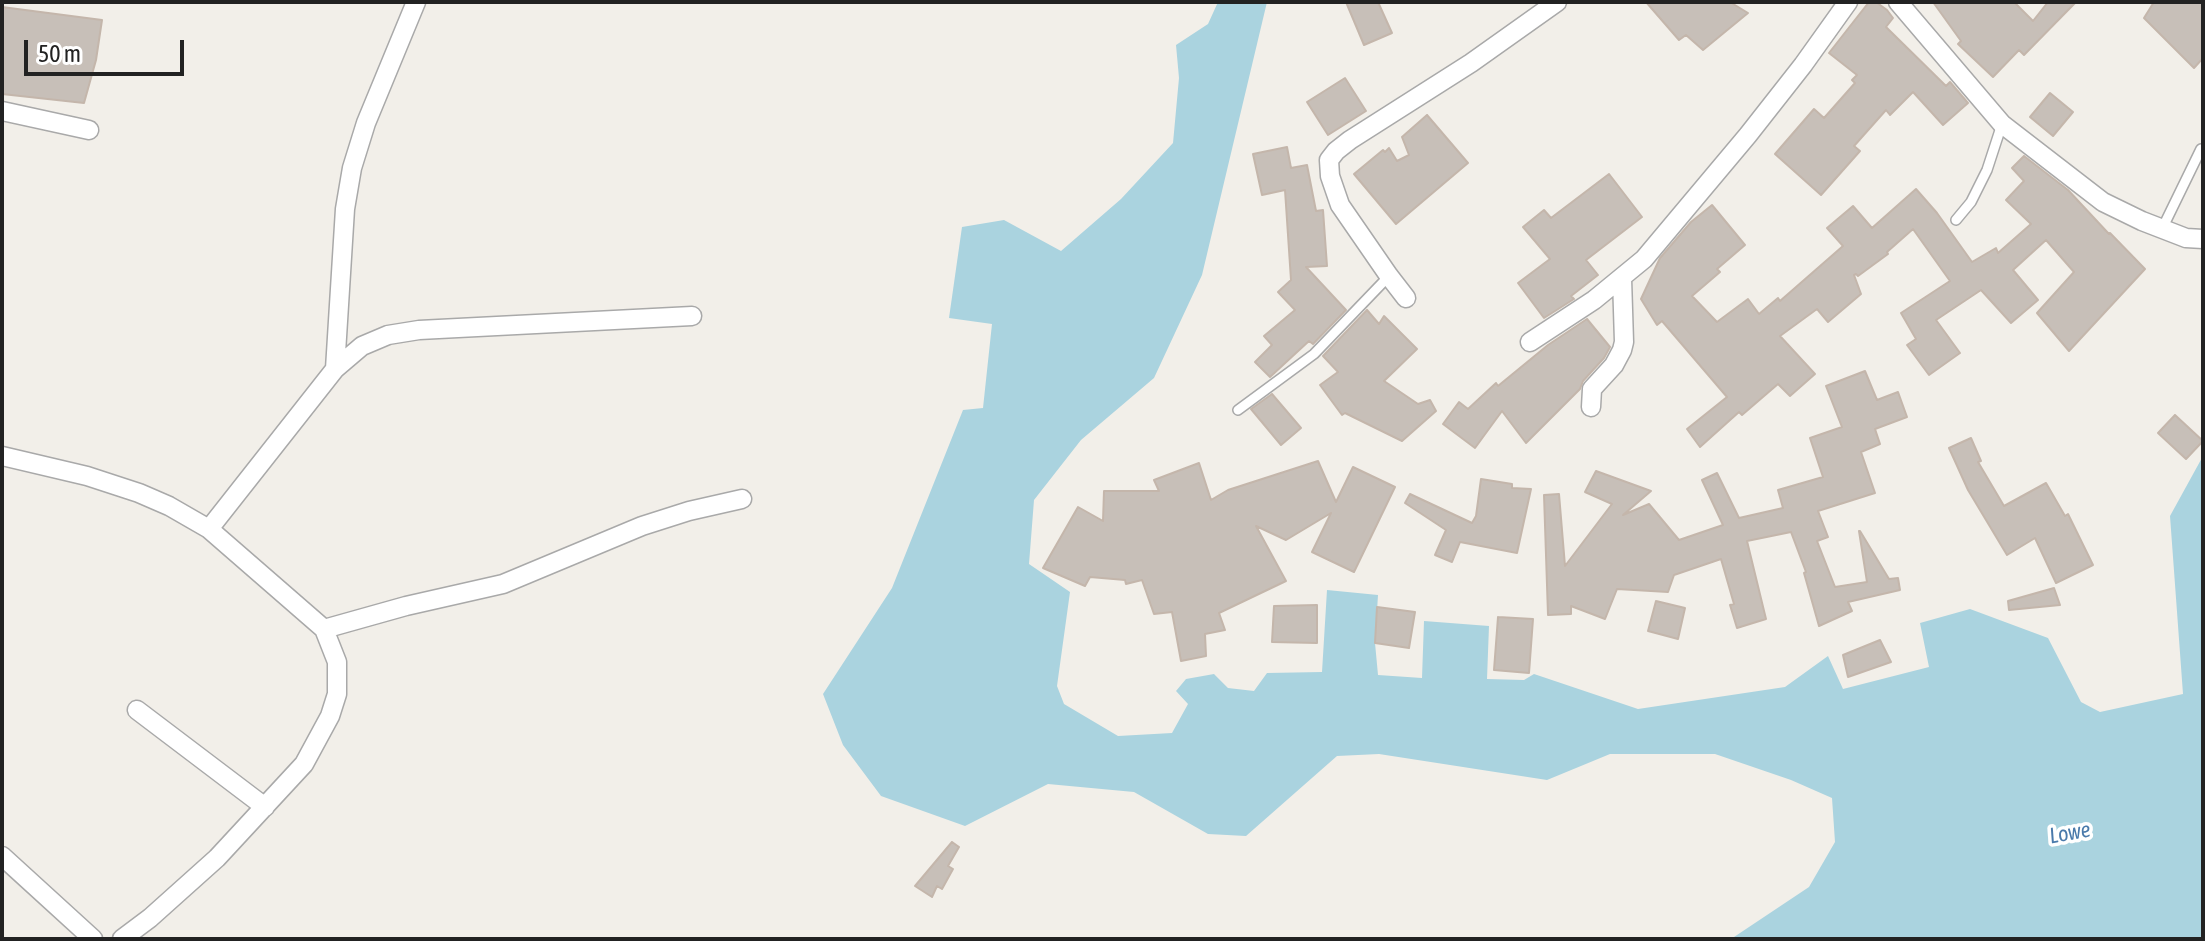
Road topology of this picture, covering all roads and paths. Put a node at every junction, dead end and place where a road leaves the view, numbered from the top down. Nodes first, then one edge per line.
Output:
1 (416, 2) edge
2 (1557, 2) edge
3 (1848, 2) edge
4 (1898, 2) edge
5 (2, 111) edge
6 (2002, 124) junction
7 (89, 130) dead end
8 (2201, 149) dead end
9 (1956, 220) dead end
10 (2162, 229) junction
11 (2203, 239) edge
12 (1389, 276) junction
13 (1622, 278) junction
14 (1406, 298) dead end
15 (692, 316) dead end
16 (1530, 342) dead end
17 (335, 369) junction
18 (1591, 407) dead end
19 (1238, 410) dead end
20 (2, 456) edge
21 (742, 499) dead end
22 (209, 529) junction
23 (324, 629) junction
24 (137, 710) dead end
25 (265, 807) junction
26 (2, 856) edge
27 (93, 939) edge
28 (122, 939) edge

1 - 17 street
2 - 12 street
3 - 13 street
4 - 6 street
5 - 7 street
6 - 9 lane
6 - 10 street
8 - 10 lane
10 - 11 street
12 - 14 street
12 - 19 lane
13 - 16 street
13 - 18 street
15 - 17 street
17 - 22 street
20 - 22 street
21 - 23 street
22 - 23 street
23 - 25 street
24 - 25 street
25 - 28 street
26 - 27 street

